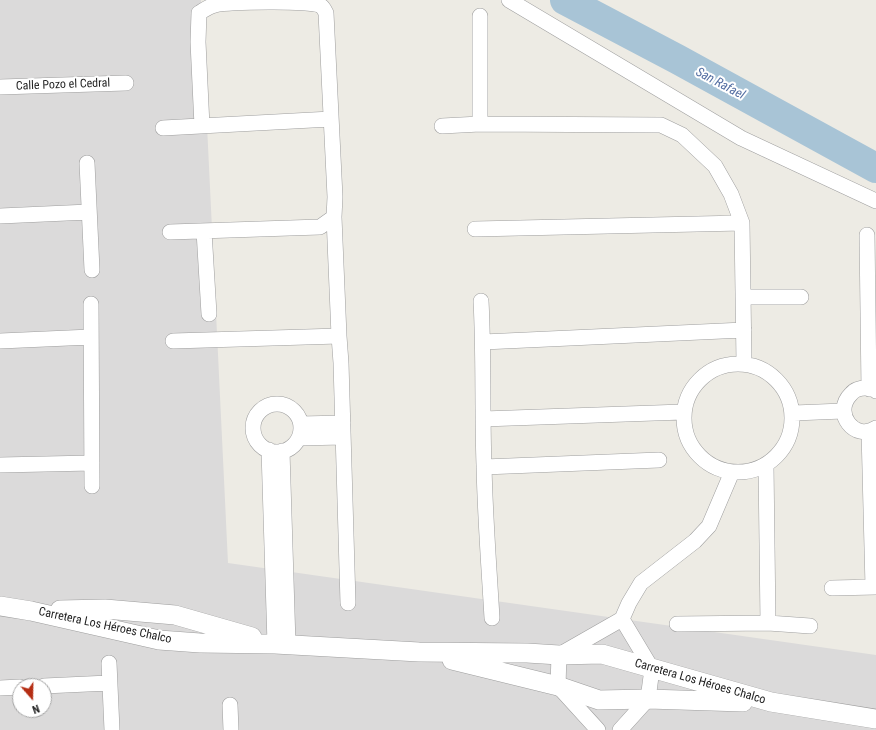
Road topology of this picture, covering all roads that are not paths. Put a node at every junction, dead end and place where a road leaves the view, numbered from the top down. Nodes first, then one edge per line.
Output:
1 (509, 0) edge
2 (480, 16) dead end
3 (126, 83) dead end
4 (0, 87) edge
5 (332, 119) junction
6 (480, 124) junction
7 (202, 126) junction
8 (442, 126) dead end
9 (163, 128) dead end
10 (87, 163) dead end
11 (876, 201) edge
12 (89, 212) junction
13 (0, 216) edge
14 (334, 217) junction
15 (742, 223) junction
16 (475, 229) dead end
17 (204, 231) junction
18 (170, 232) dead end
19 (867, 235) dead end
20 (92, 270) dead end
21 (872, 294) edge
22 (743, 297) junction
23 (801, 297) dead end
24 (481, 301) dead end
25 (91, 304) dead end
26 (209, 314) dead end
27 (744, 330) junction
28 (339, 336) junction
29 (91, 337) junction
30 (173, 340) dead end
31 (0, 341) edge
32 (483, 342) junction
33 (744, 363) junction
34 (873, 390) edge
35 (843, 411) junction
36 (684, 412) junction
37 (794, 413) junction
38 (483, 418) junction
39 (343, 430) junction
40 (872, 430) edge
41 (300, 431) junction
42 (275, 451) junction
43 (660, 460) dead end
44 (92, 463) junction
45 (0, 465) edge
46 (766, 465) junction
47 (484, 467) junction
48 (732, 472) junction
49 (92, 486) dead end
50 (874, 587) edge
51 (832, 588) dead end
52 (348, 603) dead end
53 (0, 606) edge
54 (31, 611) junction
55 (492, 618) dead end
56 (622, 619) junction
57 (768, 623) junction
58 (677, 624) dead end
59 (810, 626) dead end
60 (282, 644) junction
61 (419, 652) junction
62 (559, 655) junction
63 (109, 663) dead end
64 (652, 669) junction
65 (109, 683) junction
66 (52, 686) edge
67 (558, 686) junction
68 (12, 687) edge
69 (0, 688) edge
70 (648, 699) junction
71 (771, 702) junction
72 (230, 705) dead end
73 (876, 719) edge
74 (112, 730) edge
75 (231, 730) edge
76 (598, 730) edge
77 (620, 730) edge

1 - 11 street
2 - 6 street
3 - 4 street, Calle Pozo el Cedral
5 - 7 street
5 - 7 street
5 - 14 street
6 - 8 street
6 - 15 street
7 - 9 street
10 - 12 street
12 - 13 street
12 - 20 street
14 - 17 street
14 - 28 street
15 - 16 street
15 - 22 street
17 - 18 street
17 - 26 street
19 - 21 street
21 - 34 street
22 - 23 street
22 - 27 street
24 - 32 street
25 - 29 street
27 - 32 street
27 - 33 street
28 - 30 street
28 - 39 street
29 - 31 street
29 - 44 street
32 - 38 street
33 - 36 street
33 - 37 street
34 - 35 street
35 - 37 street
35 - 40 street
36 - 38 street
36 - 48 street
37 - 46 street
38 - 47 street
39 - 41 street
39 - 52 street
40 - 50 street
41 - 42 street
41 - 42 street
42 - 60 street
43 - 47 street
44 - 45 street
44 - 49 street
46 - 48 street
46 - 57 street
47 - 55 street
48 - 56 street
50 - 51 street
53 - 54 street, Carretera Los Héroes Chalco
54 - 60 street, Carretera Los Héroes Chalco
54 - 60 street, Carretera Los Héroes Chalco
56 - 62 street
56 - 64 street
57 - 58 street
57 - 59 street
60 - 61 street, Carretera Los Héroes Chalco
61 - 62 street, Carretera Los Héroes Chalco
61 - 67 street, Carretera Los Héroes Chalco
62 - 64 street, Carretera Los Héroes Chalco
62 - 67 street
63 - 65 street
64 - 70 street
64 - 71 street, Carretera Los Héroes Chalco
65 - 66 street
65 - 74 street
67 - 70 street, Carretera Los Héroes Chalco
67 - 76 street
68 - 69 street
70 - 71 street, Carretera Los Héroes Chalco
70 - 77 street
71 - 73 street
72 - 75 street

